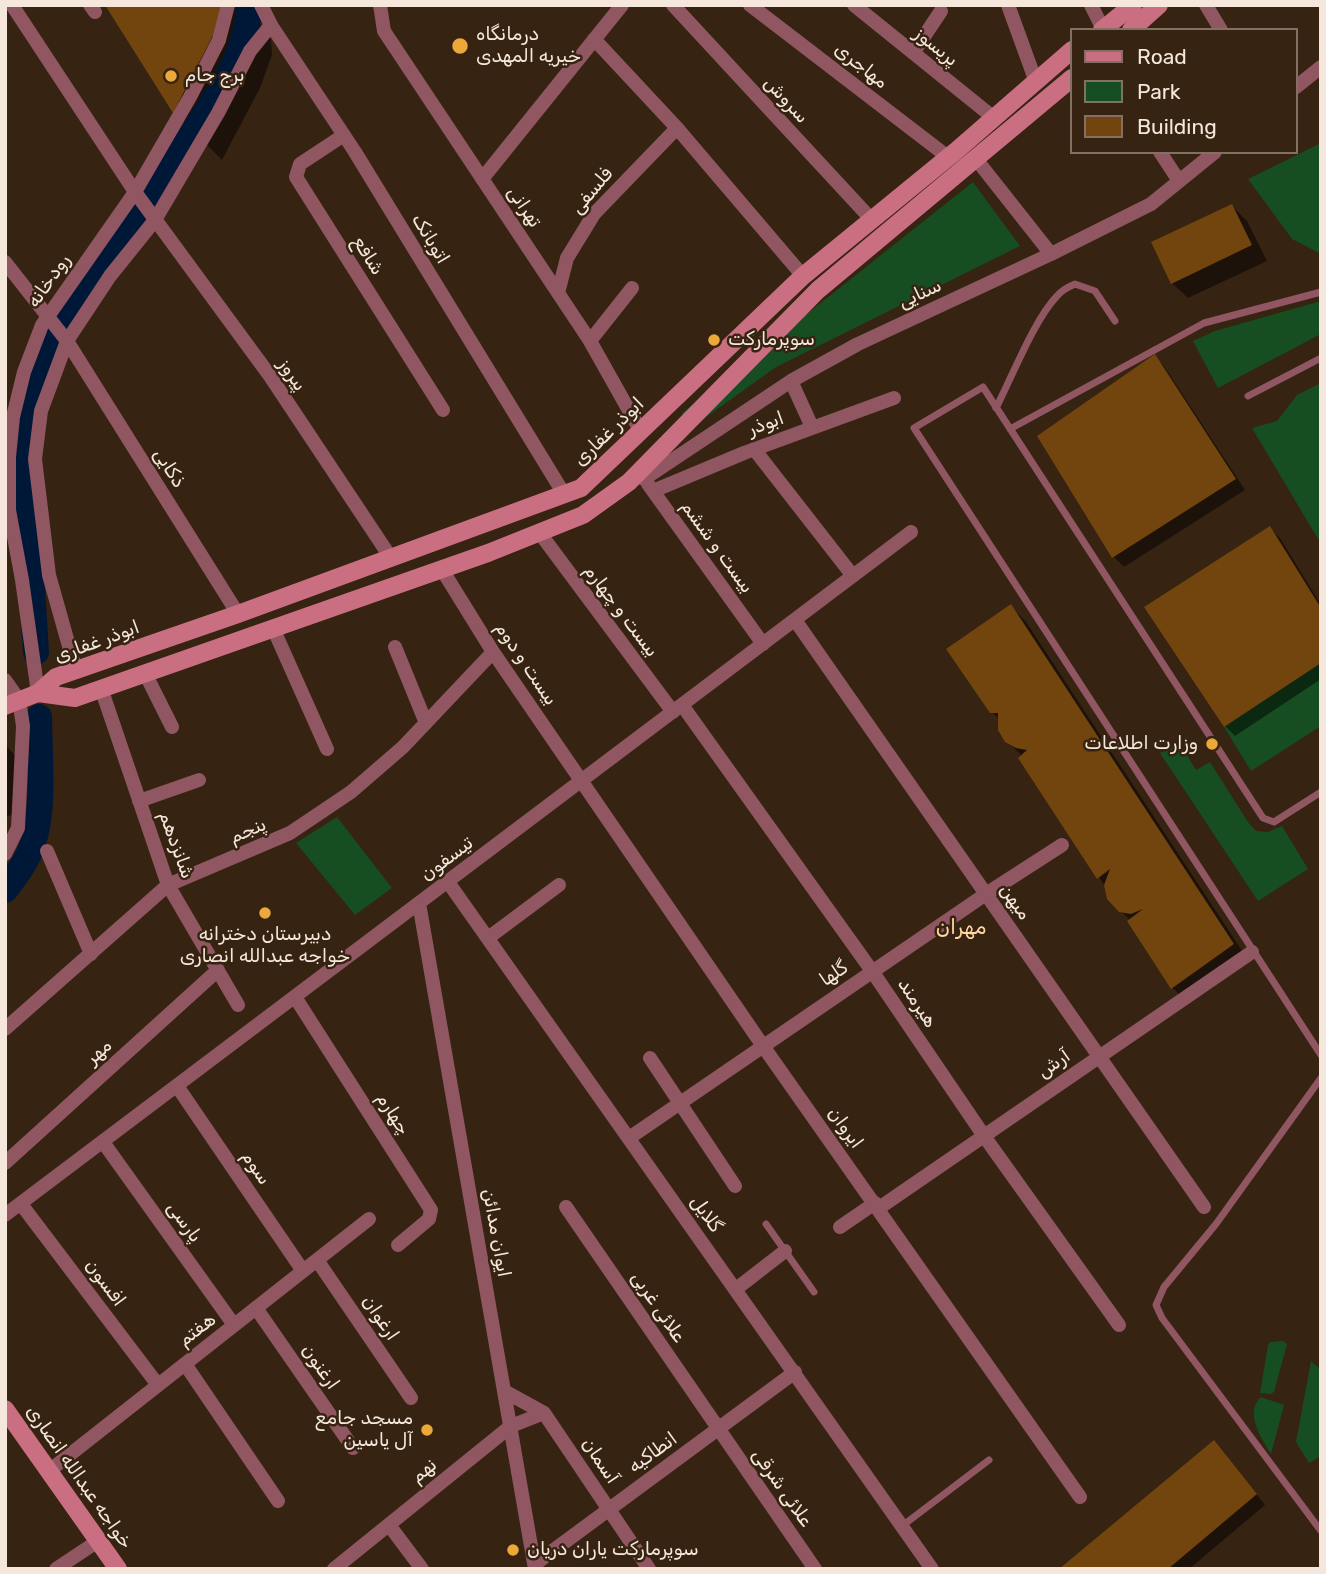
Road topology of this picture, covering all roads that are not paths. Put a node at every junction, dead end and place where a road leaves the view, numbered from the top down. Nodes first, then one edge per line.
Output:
1 (12, 5) edge
2 (229, 5) edge
3 (261, 5) edge
4 (380, 5) edge
5 (622, 5) edge
6 (673, 5) edge
7 (750, 5) edge
8 (853, 5) edge
9 (1008, 5) edge
10 (1091, 5) edge
11 (1133, 5) edge
12 (1159, 5) edge
13 (1206, 5) edge
14 (941, 11) dead end
15 (271, 25) junction
16 (1102, 28) edge
17 (1103, 28) edge
18 (1133, 28) edge
19 (1220, 28) edge
20 (594, 39) junction
21 (1070, 52) edge
22 (913, 53) junction
23 (1321, 67) edge
24 (1070, 80) edge
25 (1036, 82) junction
26 (1298, 84) edge
27 (994, 118) junction
28 (677, 128) junction
29 (344, 135) junction
30 (1161, 154) edge
31 (1213, 154) edge
32 (948, 158) junction
33 (976, 159) junction
34 (482, 179) junction
35 (1179, 181) junction
36 (135, 192) junction
37 (155, 220) junction
38 (872, 220) junction
39 (1051, 254) junction
40 (5, 262) edge
41 (803, 276) junction
42 (632, 288) dead end
43 (1321, 292) edge
44 (558, 293) junction
45 (48, 317) junction
46 (1115, 321) dead end
47 (67, 341) junction
48 (590, 341) junction
49 (1321, 358) edge
50 (791, 381) junction
51 (1248, 396) dead end
52 (894, 398) dead end
53 (996, 408) junction
54 (443, 410) dead end
55 (812, 427) junction
56 (1010, 429) junction
57 (640, 430) junction
58 (754, 449) junction
59 (656, 453) junction
60 (645, 480) junction
61 (564, 494) junction
62 (7, 508) edge
63 (912, 532) dead end
64 (539, 533) junction
65 (391, 558) junction
66 (441, 568) junction
67 (853, 576) junction
68 (238, 614) junction
69 (795, 620) junction
70 (273, 628) junction
71 (763, 644) junction
72 (395, 646) dead end
73 (494, 652) junction
74 (76, 671) junction
75 (145, 673) junction
76 (5, 680) edge
77 (101, 688) junction
78 (38, 693) junction
79 (12, 703) edge
80 (677, 709) junction
81 (426, 723) junction
82 (173, 727) dead end
83 (327, 749) dead end
84 (199, 780) dead end
85 (582, 781) junction
86 (1321, 792) edge
87 (139, 801) junction
88 (1062, 845) dead end
89 (47, 851) dead end
90 (5, 854) edge
91 (448, 882) junction
92 (168, 885) junction
93 (559, 885) dead end
94 (986, 894) junction
95 (419, 903) junction
96 (488, 938) junction
97 (1252, 952) junction
98 (91, 954) junction
99 (218, 970) junction
100 (872, 971) junction
101 (295, 997) junction
102 (238, 1005) dead end
103 (5, 1029) edge
104 (763, 1046) junction
105 (1321, 1055) edge
106 (1099, 1057) junction
107 (650, 1058) dead end
108 (1321, 1078) edge
109 (177, 1086) junction
110 (678, 1104) junction
111 (984, 1136) junction
112 (629, 1138) junction
113 (103, 1142) junction
114 (5, 1163) edge
115 (735, 1186) dead end
116 (21, 1204) junction
117 (877, 1206) junction
118 (566, 1207) dead end
119 (1204, 1207) dead end
120 (5, 1216) edge
121 (369, 1219) dead end
122 (766, 1224) dead end
123 (840, 1227) dead end
124 (398, 1245) dead end
125 (785, 1251) junction
126 (317, 1260) junction
127 (303, 1271) junction
128 (736, 1289) junction
129 (814, 1292) dead end
130 (256, 1308) junction
131 (234, 1325) junction
132 (1119, 1325) dead end
133 (185, 1364) junction
134 (795, 1372) junction
135 (158, 1385) junction
136 (504, 1391) junction
137 (411, 1398) dead end
138 (5, 1409) edge
139 (544, 1413) junction
140 (511, 1426) junction
141 (718, 1429) junction
142 (353, 1448) dead end
143 (989, 1460) dead end
144 (49, 1471) junction
145 (1080, 1497) dead end
146 (278, 1501) dead end
147 (609, 1509) junction
148 (389, 1525) junction
149 (902, 1526) junction
150 (1321, 1531) edge
151 (98, 1541) junction
152 (535, 1566) edge
153 (56, 1569) edge
154 (118, 1569) edge
155 (334, 1569) edge
156 (422, 1569) edge
157 (649, 1569) edge
158 (815, 1569) edge
159 (932, 1569) edge

1 - 36 street
2 - 36 street, رودخانه
3 - 15 street, اتوبانک
4 - 34 street, تهرانی
5 - 20 street
6 - 38 street, سروش
7 - 32 street, مهاجری
8 - 22 street, پریسوز
9 - 25 street
10 - 16 street
11 - 17 main road
12 - 18 main road
13 - 19 street
14 - 22 street
15 - 29 street, اتوبانک
15 - 37 street
20 - 28 street
20 - 34 street
21 - 25 main road, ابوذر غفاری
22 - 27 street, پریسوز
23 - 26 street
24 - 33 main road, ابوذر غفاری
25 - 27 main road, ابوذر غفاری
27 - 32 main road, ابوذر غفاری
28 - 41 street
28 - 44 street, فلسفی
29 - 54 street, شافع
29 - 61 street, اتوبانک
30 - 35 street
31 - 35 street, سنایی
32 - 38 main road, ابوذر غفاری
33 - 39 street
33 - 59 main road, ابوذر غفاری
34 - 44 street, تهرانی
35 - 39 street, سنایی
36 - 37 street, پیروز
36 - 45 street, رودخانه
37 - 47 street
37 - 65 street, پیروز
38 - 41 main road, ابوذر غفاری
39 - 50 street, سنایی
40 - 45 street
41 - 57 main road, ابوذر غفاری
42 - 48 street
43 - 56 lane
44 - 48 street, تهرانی
45 - 47 street, ذکایی
45 - 62 street, رودخانه
46 - 53 lane
47 - 68 street, ذکایی
47 - 74 street
48 - 57 street, تهرانی
49 - 51 lane
50 - 55 street
50 - 60 street, سنایی
52 - 55 street, ابوذر
53 - 56 lane
53 - 97 lane
55 - 58 street, ابوذر
56 - 86 lane
57 - 59 main road
57 - 61 main road, ابوذر غفاری
58 - 60 street, ابوذر
58 - 67 street
59 - 60 main road, ابوذر غفاری
60 - 64 main road, ابوذر غفاری
60 - 71 street, بیست و ششم
61 - 65 main road, ابوذر غفاری
62 - 78 street, رودخانه
63 - 67 street, تیسفون
64 - 66 main road, ابوذر غفاری
64 - 80 street, بیست و چهارم
65 - 68 main road, ابوذر غفاری
66 - 70 main road, ابوذر غفاری
66 - 73 street, بیست و دوم
67 - 69 street, تیسفون
68 - 74 main road, ابوذر غفاری
69 - 71 street, تیسفون
69 - 94 street, میهن
70 - 75 main road, ابوذر غفاری
70 - 83 street
71 - 80 street, تیسفون
72 - 81 street
73 - 81 street, پنجم
73 - 85 street, بیست و دوم
74 - 78 main road, ابوذر غفاری
75 - 77 main road, ابوذر غفاری
75 - 82 street
76 - 79 street
77 - 78 main road, ابوذر غفاری
77 - 87 street, شانزدهم
78 - 79 main road, ابوذر غفاری
79 - 90 street
80 - 85 street, تیسفون
80 - 100 street, هیرمند
81 - 92 street, پنجم
84 - 87 street
85 - 91 street, تیسفون
85 - 104 street, ایروان
87 - 92 street, شانزدهم
88 - 94 street, گلها
89 - 98 street
91 - 95 street, تیسفون
91 - 96 street, گلایل
92 - 98 street, پنجم
92 - 99 street, شانزدهم
93 - 96 street
94 - 100 street, گلها
94 - 106 street, میهن
95 - 101 street, تیسفون
95 - 136 street, ایوان مدائن
96 - 112 street, گلایل
97 - 105 lane
97 - 106 street, آرش
98 - 103 street, پنجم
99 - 102 street, شانزدهم
99 - 114 street, مهر
100 - 104 street, گلها
100 - 111 street, هیرمند
101 - 109 street, تیسفون
101 - 124 street, چهارم
104 - 110 street, گلها
104 - 117 street, ایروان
106 - 111 street, آرش
106 - 119 street, میهن
107 - 110 street
108 - 150 lane
109 - 113 street, تیسفون
109 - 127 street, سوم
110 - 112 street, گلها
110 - 115 street
111 - 117 street, آرش
111 - 132 street, هیرمند
112 - 128 street, گلایل
113 - 116 street, تیسفون
113 - 131 street, پارسی
116 - 120 street, تیسفون
116 - 135 street, افسون
117 - 123 street, آرش
117 - 145 street, ایروان
118 - 141 street, علائی غربی
121 - 126 street, هفتم
122 - 125 lane
125 - 128 street
125 - 129 lane
126 - 127 street, هفتم
126 - 137 street, ارغوان
127 - 130 street, هفتم
128 - 134 street, گلایل
130 - 131 street, هفتم
130 - 142 street, ارغنون
131 - 133 street, هفتم
133 - 135 street, هفتم
133 - 146 street
134 - 141 street, انطاکیه
134 - 149 street, گلایل
135 - 144 street, هفتم
136 - 139 street, آسمان
136 - 140 street, ایوان مدائن
138 - 144 main road, خواجه عبدالله انصاری
139 - 140 street, نهم
139 - 147 street, آسمان
140 - 148 street, نهم
140 - 152 street, ایوان مدائن
141 - 147 street, انطاکیه
141 - 158 street, علائی شرقی
143 - 149 lane
144 - 151 main road, خواجه عبدالله انصاری
147 - 152 street, انطاکیه
147 - 157 street, آسمان
148 - 155 street, نهم
148 - 156 street
149 - 159 street, گلایل
151 - 153 street
151 - 154 main road, خواجه عبدالله انصاری

